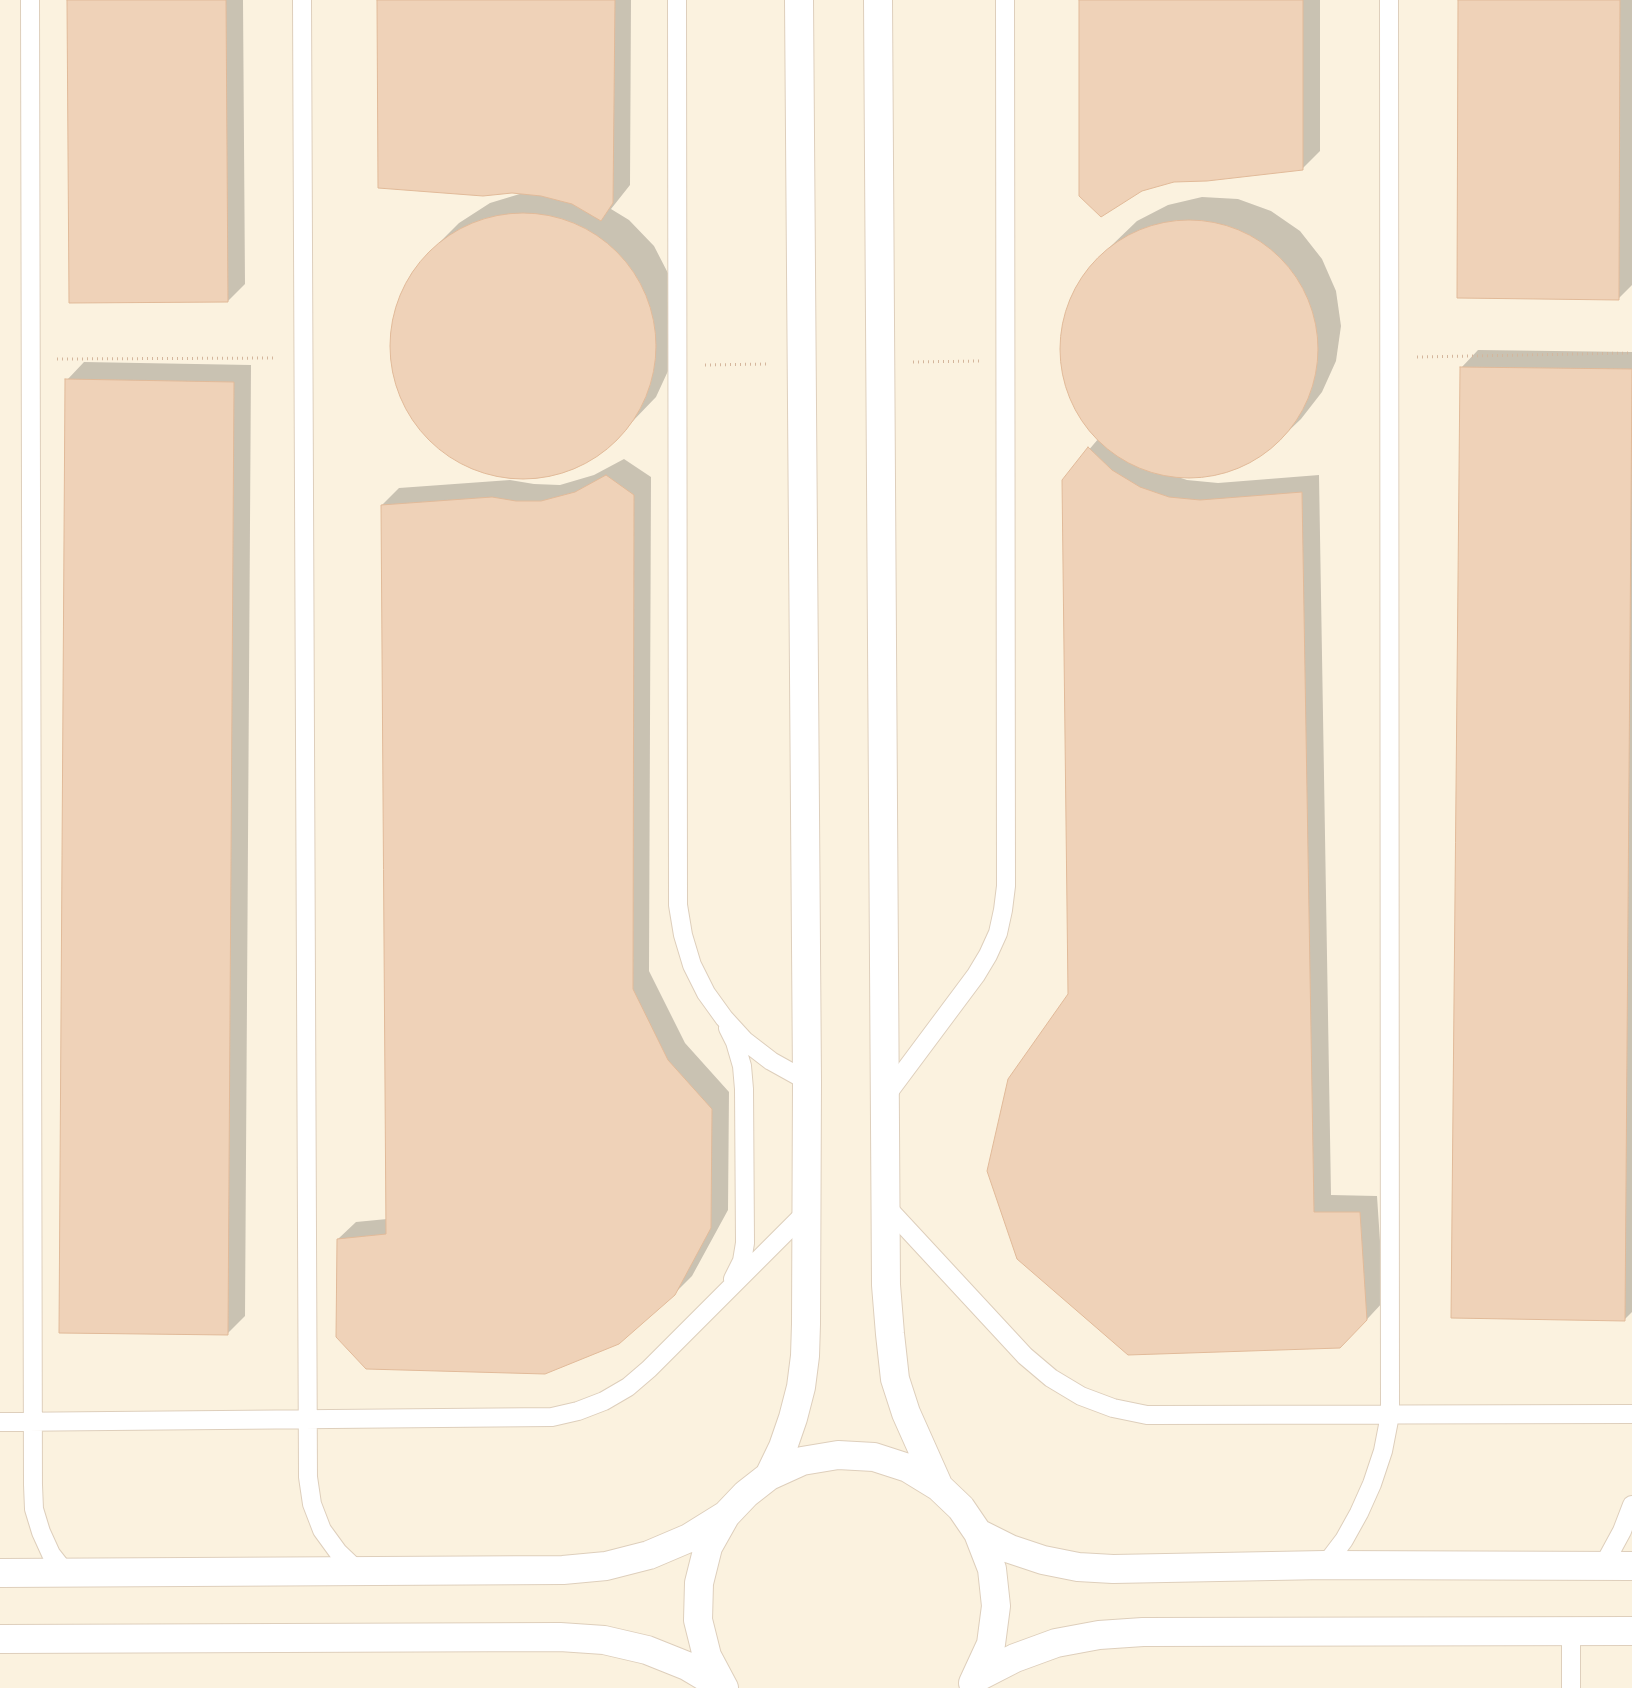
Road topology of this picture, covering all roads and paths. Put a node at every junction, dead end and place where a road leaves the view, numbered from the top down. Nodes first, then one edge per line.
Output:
1 (30, 0) edge
2 (302, 0) edge
3 (677, 0) edge
4 (799, 0) edge
5 (878, 0) edge
6 (1005, 0) edge
7 (1389, 0) edge
8 (1632, 353) edge
9 (1389, 357) junction
10 (304, 358) junction
11 (31, 359) junction
12 (1005, 360) junction
13 (880, 362) junction
14 (801, 364) junction
15 (677, 365) junction
16 (724, 1018) junction
17 (807, 1081) junction
18 (885, 1097) junction
19 (886, 1206) junction
20 (806, 1212) junction
21 (726, 1291) junction
22 (1632, 1414) edge
23 (1390, 1415) junction
24 (308, 1420) junction
25 (0, 1422) edge
26 (32, 1422) junction
27 (769, 1476) junction
28 (939, 1487) junction
29 (1632, 1505) edge
30 (726, 1515) junction
31 (978, 1533) junction
32 (1325, 1565) junction
33 (1604, 1566) junction
34 (1632, 1566) edge
35 (358, 1572) junction
36 (0, 1573) edge
37 (66, 1573) junction
38 (1571, 1632) junction
39 (1632, 1632) edge
40 (0, 1639) edge
41 (972, 1683) edge
42 (724, 1688) edge
43 (1571, 1688) edge

1 - 11 lane
2 - 10 lane
3 - 15 lane
4 - 14 street
5 - 13 street
6 - 12 lane
7 - 9 lane
8 - 9 path
9 - 23 lane
10 - 11 path
10 - 24 lane
11 - 26 lane
12 - 13 path
12 - 18 lane
13 - 18 street
14 - 15 path
14 - 17 street
15 - 16 lane
16 - 17 lane
16 - 21 lane
17 - 20 street
18 - 19 street
19 - 23 lane
19 - 28 street
20 - 21 lane
20 - 27 street
21 - 24 lane
22 - 23 lane
23 - 32 lane
24 - 26 lane
24 - 35 lane
25 - 26 lane
26 - 37 lane
27 - 28 street
27 - 30 street
28 - 31 street
29 - 33 lane
30 - 35 street
30 - 42 street
31 - 32 street
31 - 41 street
32 - 33 street
33 - 34 street
35 - 37 street
36 - 37 street
38 - 39 street
38 - 41 street
38 - 43 lane
40 - 42 street

